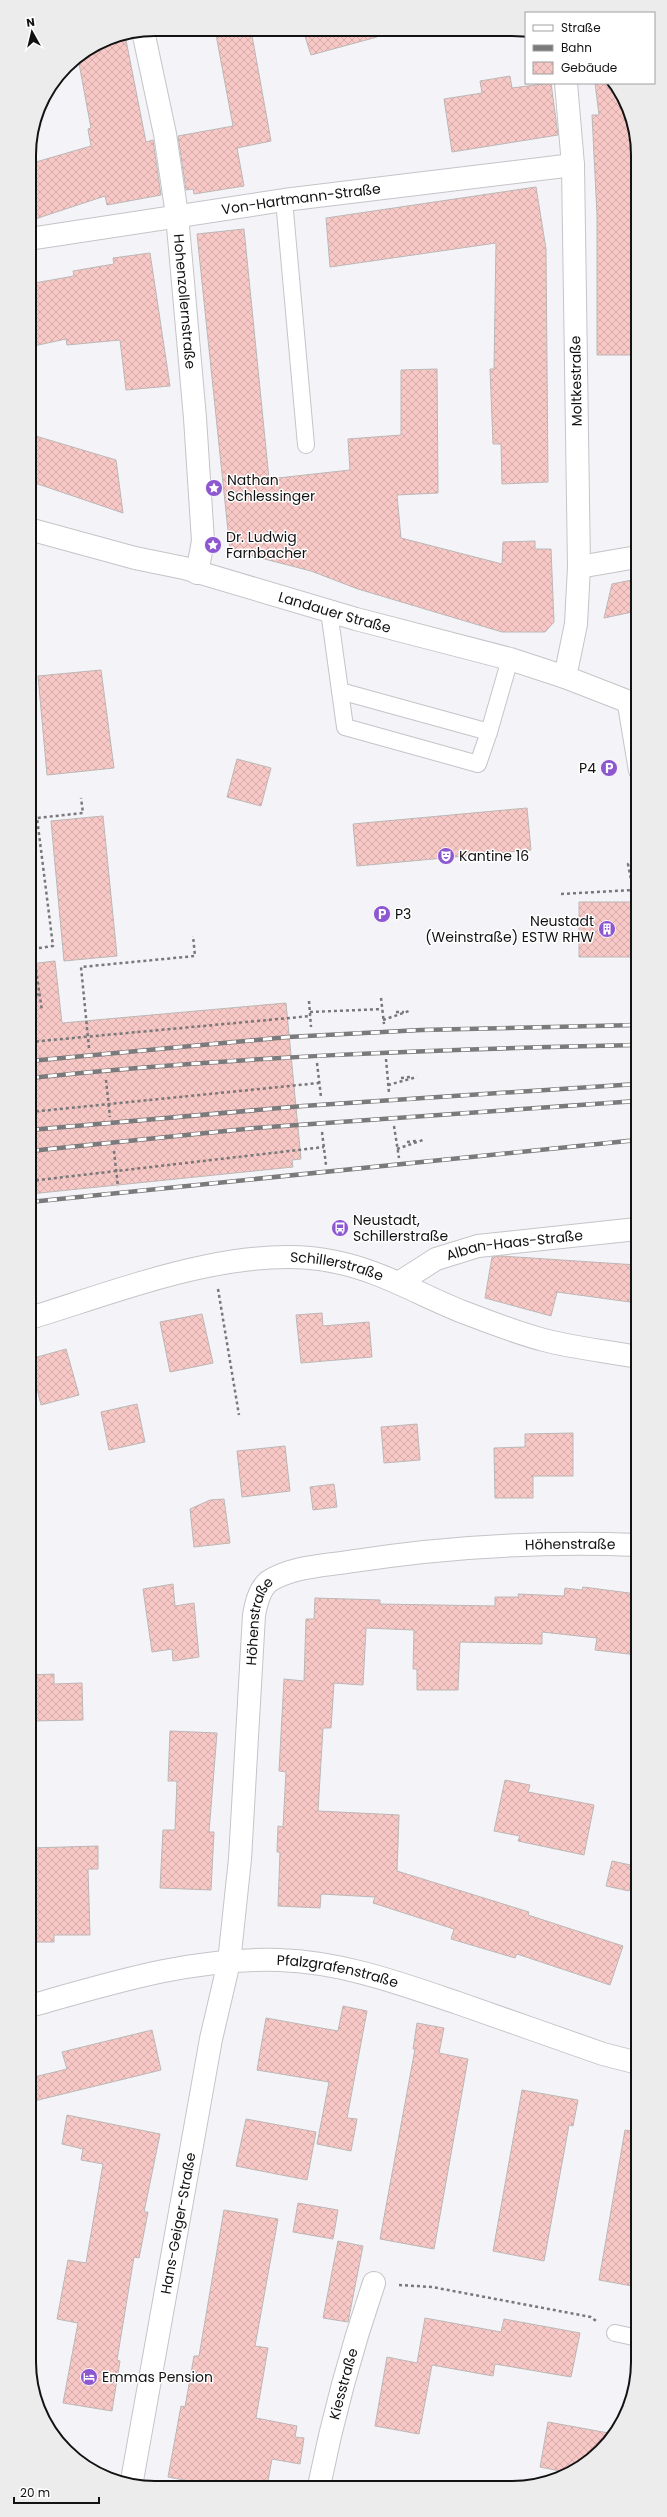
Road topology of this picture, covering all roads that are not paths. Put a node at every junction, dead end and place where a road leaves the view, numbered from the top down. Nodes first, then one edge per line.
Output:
1 (144, 36) edge
2 (566, 84) edge
3 (573, 165) junction
4 (284, 200) junction
5 (177, 215) junction
6 (36, 239) edge
7 (306, 445) dead end
8 (36, 531) edge
9 (631, 559) edge
10 (579, 567) junction
11 (197, 573) junction
12 (329, 611) junction
13 (510, 659) junction
14 (565, 677) junction
15 (340, 691) junction
16 (631, 702) edge
17 (489, 732) junction
18 (631, 1230) edge
19 (400, 1282) junction
20 (36, 1316) edge
21 (631, 1356) edge
22 (631, 1545) edge
23 (229, 1962) junction
24 (36, 2004) edge
25 (631, 2061) edge
26 (374, 2283) road end
27 (615, 2333) road end
28 (631, 2336) edge
29 (132, 2479) edge
30 (320, 2481) edge

1 - 5 street, Hohenzollernstraße
2 - 3 street, Moltkestraße
3 - 4 street, Von-Hartmann-Straße
3 - 10 street, Moltkestraße
4 - 5 street, Von-Hartmann-Straße
4 - 7 lane
5 - 6 street, Von-Hartmann-Straße
5 - 11 street, Hohenzollernstraße
8 - 11 street, Landauer Straße
9 - 10 street
10 - 14 street, Moltkestraße
11 - 12 street, Landauer Straße
12 - 13 street, Landauer Straße
12 - 15 lane
13 - 14 street, Landauer Straße
13 - 17 lane
14 - 16 street, Landauer Straße
15 - 17 lane
15 - 17 lane
18 - 19 street, Alban-Haas-Straße
19 - 20 street, Schillerstraße
19 - 21 street, Schillerstraße
22 - 23 street, Höhenstraße
23 - 24 street, Pfalzgrafenstraße
23 - 25 street, Pfalzgrafenstraße
23 - 29 street, Hans-Geiger-Straße
26 - 30 street, Kiesstraße
27 - 28 lane

